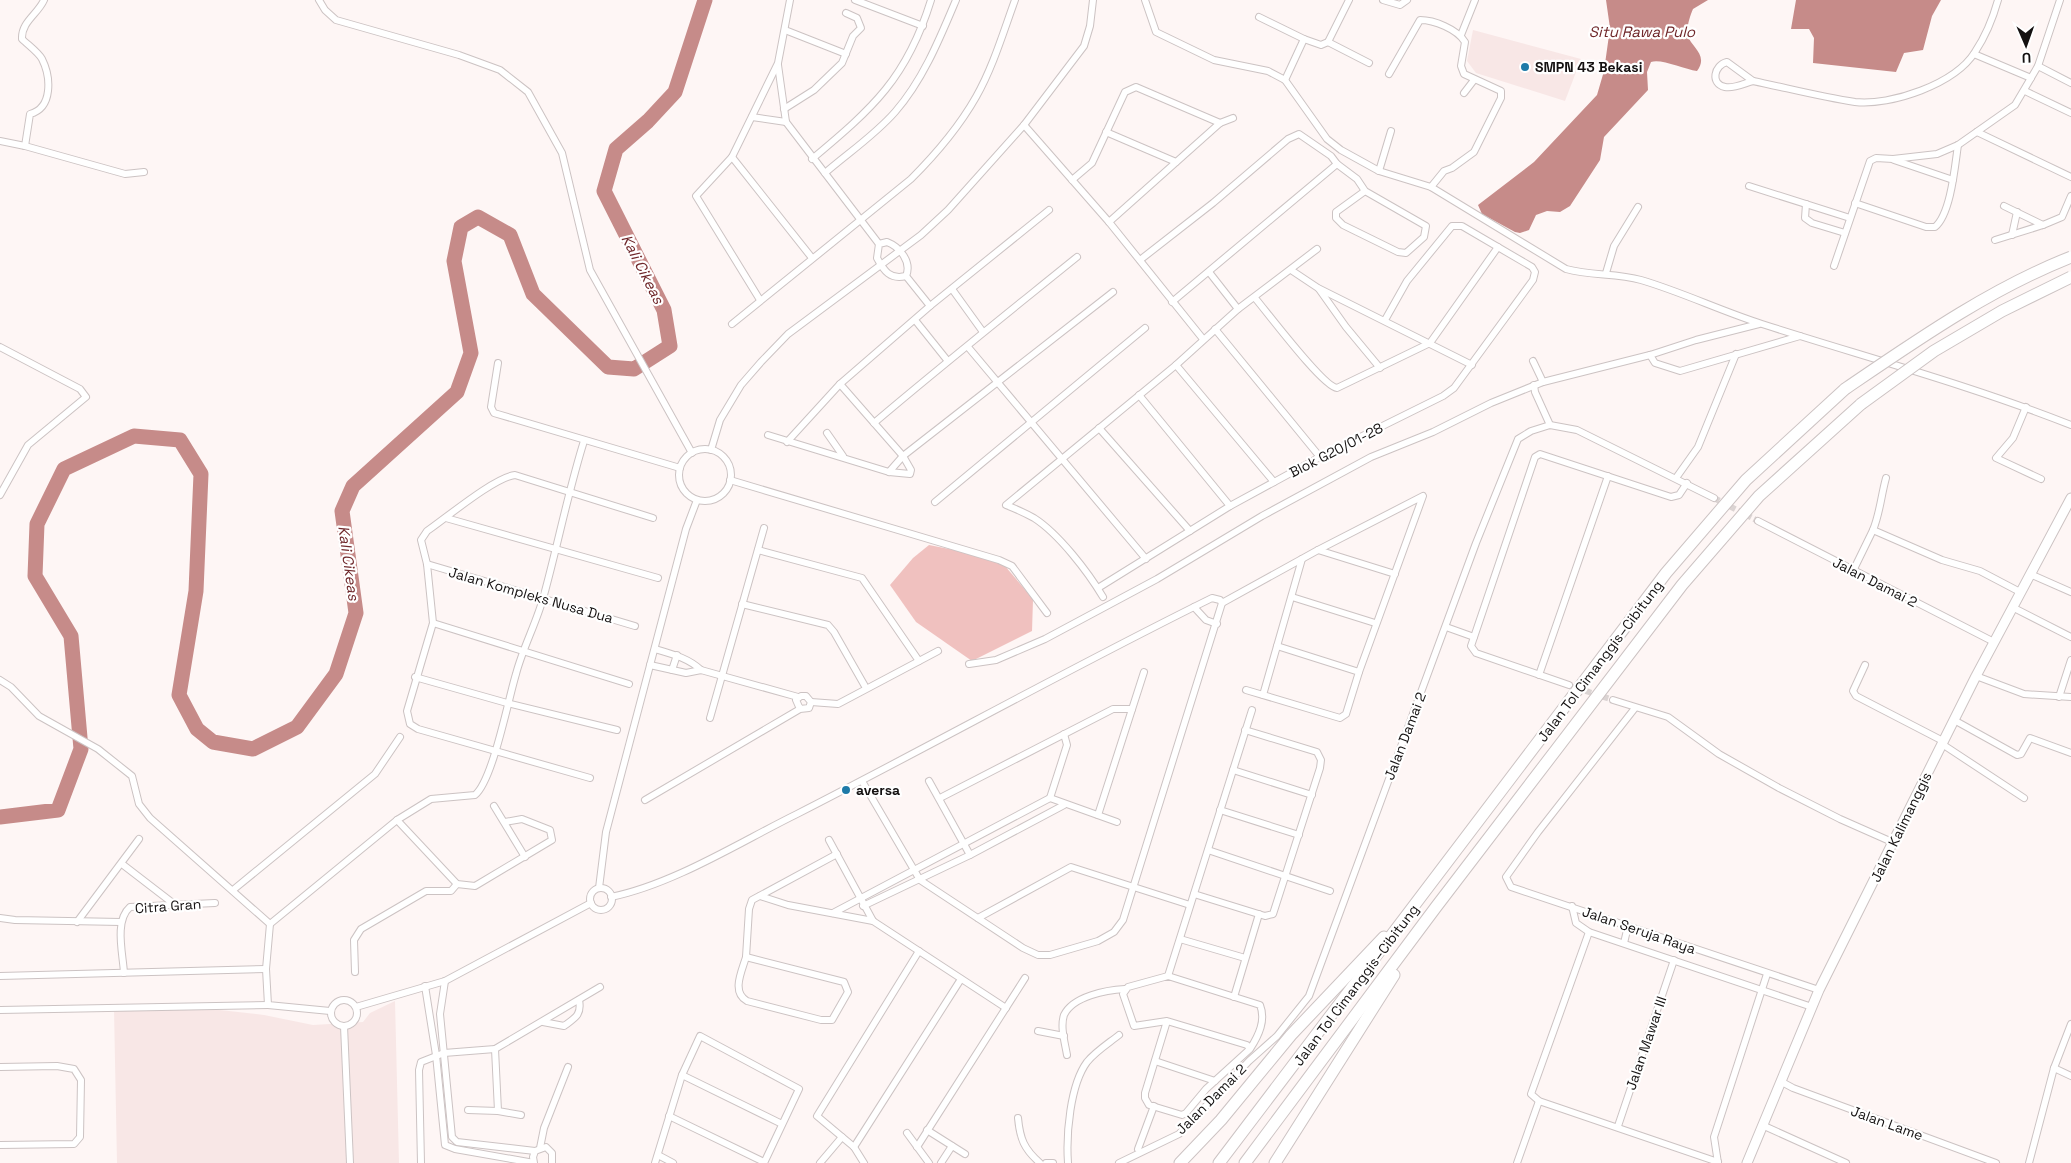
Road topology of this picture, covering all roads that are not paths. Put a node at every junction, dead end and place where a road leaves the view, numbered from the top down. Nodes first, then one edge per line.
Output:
1 (44, 0) edge
2 (318, 0) edge
3 (790, 0) edge
4 (855, 0) edge
5 (931, 0) edge
6 (956, 0) edge
7 (1014, 0) edge
8 (1093, 0) edge
9 (1145, 0) edge
10 (1349, 0) edge
11 (1383, 0) edge
12 (1407, 0) edge
13 (1475, 0) edge
14 (1998, 0) edge
15 (2060, 0) edge
16 (846, 13) dead end
17 (1259, 17) dead end
18 (923, 26) junction
19 (785, 30) junction
20 (1461, 35) junction
21 (1304, 39) junction
22 (1328, 42) junction
23 (846, 54) junction
24 (1974, 54) junction
25 (778, 63) junction
26 (1370, 63) dead end
27 (2038, 66) junction
28 (1389, 74) dead end
29 (2031, 78) junction
30 (1285, 80) junction
31 (1474, 80) junction
32 (1753, 81) junction
33 (2071, 83) edge
34 (2025, 91) junction
35 (1464, 93) dead end
36 (784, 109) junction
37 (2071, 113) edge
38 (752, 117) junction
39 (1233, 118) dead end
40 (786, 122) junction
41 (1220, 123) junction
42 (1024, 125) junction
43 (1391, 131) dead end
44 (1106, 132) junction
45 (1977, 132) junction
46 (0, 141) edge
47 (1958, 145) junction
48 (25, 146) junction
49 (732, 157) junction
50 (812, 159) junction
51 (1893, 159) junction
52 (1176, 162) junction
53 (1337, 164) junction
54 (1379, 171) junction
55 (144, 172) dead end
56 (825, 172) junction
57 (2071, 177) edge
58 (1072, 180) junction
59 (1952, 180) junction
60 (1749, 186) dead end
61 (1431, 187) junction
62 (1365, 191) junction
63 (2071, 196) edge
64 (1855, 203) junction
65 (1806, 204) junction
66 (2004, 206) dead end
67 (1638, 207) dead end
68 (1049, 210) dead end
69 (2017, 212) junction
70 (860, 218) junction
71 (1850, 218) junction
72 (1109, 222) junction
73 (2044, 225) junction
74 (1845, 233) junction
75 (2012, 235) junction
76 (1995, 240) dead end
77 (879, 244) junction
78 (1498, 247) junction
79 (1317, 248) dead end
80 (901, 252) junction
81 (1077, 257) dead end
82 (2071, 257) edge
83 (812, 258) junction
84 (1140, 260) junction
85 (881, 265) junction
86 (1834, 266) dead end
87 (1291, 270) junction
88 (1209, 272) junction
89 (1606, 274) junction
90 (906, 276) junction
91 (2071, 277) edge
92 (1318, 288) junction
93 (952, 289) junction
94 (1113, 292) dead end
95 (1255, 298) junction
96 (760, 300) junction
97 (1172, 302) junction
98 (930, 306) junction
99 (1238, 309) junction
100 (915, 320) junction
101 (1385, 320) junction
102 (1760, 323) junction
103 (732, 324) dead end
104 (1145, 328) dead end
105 (1215, 329) junction
106 (983, 332) junction
107 (1801, 336) junction
108 (1203, 339) junction
109 (1430, 343) junction
110 (0, 347) edge
111 (968, 347) junction
112 (1736, 354) junction
113 (1650, 355) junction
114 (947, 360) junction
115 (1533, 361) dead end
116 (498, 363) dead end
117 (1176, 365) junction
118 (1472, 365) junction
119 (1380, 368) junction
120 (1543, 382) junction
121 (998, 383) junction
122 (840, 384) junction
123 (1534, 385) junction
124 (1139, 395) junction
125 (2026, 407) junction
126 (1030, 422) junction
127 (874, 423) junction
128 (1550, 425) junction
129 (2071, 425) edge
130 (1099, 428) junction
131 (827, 433) dead end
132 (768, 435) dead end
133 (584, 441) junction
134 (786, 442) junction
135 (711, 450) junction
136 (692, 453) junction
137 (843, 456) junction
138 (903, 456) junction
139 (1320, 457) junction
140 (1062, 459) junction
141 (680, 468) junction
142 (889, 472) junction
143 (1608, 476) junction
144 (1676, 478) junction
145 (1886, 478) dead end
146 (2041, 479) dead end
147 (730, 480) junction
148 (1274, 482) junction
149 (1687, 483) junction
150 (569, 490) junction
151 (0, 495) edge
152 (1714, 498) tunnel mouth
153 (2071, 498) edge
154 (697, 500) junction
155 (935, 502) dead end
156 (1230, 506) junction
157 (446, 518) junction
158 (653, 518) dead end
159 (1758, 521) tunnel mouth
160 (764, 528) dead end
161 (1873, 530) junction
162 (1190, 531) junction
163 (556, 548) junction
164 (758, 550) junction
165 (1318, 550) junction
166 (1146, 559) junction
167 (1302, 559) junction
168 (427, 564) junction
169 (1853, 571) junction
170 (1395, 574) junction
171 (2030, 574) junction
172 (658, 578) dead end
173 (1098, 588) junction
174 (2020, 592) junction
175 (2071, 592) edge
176 (544, 597) junction
177 (1103, 597) dead end
178 (1292, 597) junction
179 (1222, 603) junction
180 (742, 604) junction
181 (1194, 607) junction
182 (2012, 607) junction
183 (1047, 613) dead end
184 (433, 623) junction
185 (1375, 623) junction
186 (1217, 624) junction
187 (634, 626) dead end
188 (1446, 627) junction
189 (1474, 636) junction
190 (2071, 637) edge
191 (1994, 642) junction
192 (1277, 646) junction
193 (654, 648) junction
194 (522, 651) junction
195 (938, 652) dead end
196 (677, 655) junction
197 (2071, 660) edge
198 (919, 661) junction
199 (969, 664) dead end
200 (650, 665) junction
201 (1865, 665) dead end
202 (672, 670) junction
203 (701, 670) junction
204 (1144, 672) dead end
205 (1358, 672) junction
206 (1539, 674) junction
207 (722, 676) junction
208 (1976, 676) junction
209 (415, 677) junction
210 (0, 680) edge
211 (629, 684) dead end
212 (1569, 685) tunnel mouth
213 (866, 688) junction
214 (1246, 690) dead end
215 (1263, 695) junction
216 (798, 697) junction
217 (2059, 697) junction
218 (2071, 697) edge
219 (1614, 700) tunnel mouth
220 (811, 702) junction
221 (507, 703) junction
222 (1635, 708) junction
223 (800, 709) junction
224 (1132, 709) junction
225 (1252, 710) dead end
226 (710, 718) dead end
227 (1954, 720) junction
228 (617, 730) dead end
229 (1245, 730) junction
230 (1064, 734) junction
231 (400, 738) dead end
232 (1943, 743) junction
233 (494, 752) junction
234 (2071, 753) edge
235 (1233, 770) junction
236 (590, 778) dead end
237 (862, 780) junction
238 (930, 781) dead end
239 (1312, 795) junction
240 (940, 798) junction
241 (1050, 798) junction
242 (2024, 798) dead end
243 (645, 800) dead end
244 (1064, 805) junction
245 (494, 806) dead end
246 (1220, 810) junction
247 (1098, 815) junction
248 (397, 820) junction
249 (505, 822) junction
250 (1116, 822) dead end
251 (1299, 835) junction
252 (139, 839) dead end
253 (828, 840) dead end
254 (1892, 842) junction
255 (964, 843) junction
256 (1208, 850) junction
257 (837, 854) junction
258 (970, 855) junction
259 (525, 857) junction
260 (122, 864) junction
261 (914, 872) junction
262 (1286, 875) junction
263 (920, 880) junction
264 (457, 884) junction
265 (599, 888) junction
266 (1133, 888) junction
267 (233, 890) junction
268 (1330, 891) dead end
269 (1194, 894) junction
270 (1423, 895) junction
271 (612, 896) junction
272 (760, 896) junction
273 (859, 898) junction
274 (215, 903) dead end
275 (591, 903) junction
276 (174, 904) junction
277 (1190, 905) junction
278 (863, 906) junction
279 (1572, 906) junction
280 (1436, 907) junction
281 (833, 913) junction
282 (1258, 914) junction
283 (0, 918) edge
284 (978, 918) junction
285 (872, 921) junction
286 (77, 922) junction
287 (121, 922) junction
288 (270, 924) junction
289 (1628, 926) junction
290 (1589, 932) junction
291 (1180, 939) junction
292 (1624, 943) junction
293 (918, 951) junction
294 (746, 957) junction
295 (1245, 958) junction
296 (1674, 960) junction
297 (266, 969) junction
298 (355, 972) dead end
299 (124, 973) junction
300 (1767, 974) junction
301 (0, 976) edge
302 (1168, 976) junction
303 (1025, 978) dead end
304 (961, 979) junction
305 (445, 981) junction
306 (425, 986) junction
307 (600, 987) dead end
308 (1125, 989) junction
309 (1762, 989) junction
310 (1819, 990) junction
311 (1234, 997) junction
312 (579, 1000) junction
313 (268, 1005) junction
314 (356, 1007) junction
315 (1812, 1007) junction
316 (1006, 1008) junction
317 (0, 1010) edge
318 (330, 1010) junction
319 (1167, 1021) junction
320 (543, 1022) junction
321 (344, 1026) junction
322 (2070, 1028) edge
323 (1038, 1031) dead end
324 (1119, 1035) dead end
325 (1064, 1036) junction
326 (495, 1049) junction
327 (1250, 1049) junction
328 (444, 1053) junction
329 (436, 1055) junction
330 (1067, 1055) dead end
331 (1155, 1061) junction
332 (0, 1067) edge
333 (568, 1067) dead end
334 (2054, 1068) junction
335 (682, 1075) junction
336 (2071, 1076) edge
337 (1216, 1081) junction
338 (1780, 1081) junction
339 (1539, 1101) junction
340 (1154, 1106) junction
341 (468, 1110) dead end
342 (498, 1112) junction
343 (521, 1115) dead end
344 (669, 1116) junction
345 (1018, 1118) dead end
346 (782, 1124) junction
347 (1762, 1125) junction
348 (1618, 1126) junction
349 (926, 1130) junction
350 (907, 1133) dead end
351 (842, 1136) junction
352 (0, 1144) edge
353 (952, 1146) junction
354 (917, 1147) junction
355 (854, 1148) junction
356 (537, 1149) junction
357 (1138, 1149) dead end
358 (965, 1154) dead end
359 (658, 1155) junction
360 (501, 1160) edge
361 (764, 1162) edge
362 (1718, 1162) edge
363 (350, 1163) edge
364 (421, 1163) edge
365 (534, 1163) edge
366 (552, 1163) edge
367 (655, 1163) edge
368 (674, 1163) edge
369 (820, 1163) edge
370 (864, 1163) edge
371 (929, 1163) edge
372 (941, 1163) edge
373 (1040, 1163) edge
374 (1046, 1163) edge
375 (1053, 1163) edge
376 (1068, 1163) edge
377 (1119, 1163) edge
378 (1180, 1163) edge
379 (1219, 1163) edge
380 (1245, 1163) edge
381 (1275, 1163) edge
382 (1517, 1163) edge
383 (1747, 1163) edge
384 (1846, 1163) edge
385 (1996, 1163) edge
386 (2028, 1163) edge

1 - 48 street
2 - 136 street
3 - 19 street
4 - 18 street
5 - 18 street
6 - 56 street
7 - 70 street
8 - 42 street
9 - 30 street
10 - 22 street
11 - 12 street
13 - 20 street
14 - 24 street
15 - 27 street
16 - 23 street
17 - 21 street
18 - 50 street
19 - 23 street
19 - 25 street
20 - 28 street
20 - 31 street
21 - 22 street
21 - 30 street
22 - 26 street
23 - 36 street
24 - 29 street
24 - 32 street
25 - 36 street
25 - 38 street
27 - 29 street
27 - 33 street
29 - 34 street
30 - 54 street
31 - 35 street
31 - 61 street
32 - 32 street
34 - 37 street
34 - 45 street
36 - 40 street
38 - 40 street
38 - 49 street
39 - 41 street
40 - 50 street
41 - 44 street
41 - 52 street
42 - 58 street
42 - 80 street
43 - 54 street
44 - 52 street
44 - 58 street
45 - 47 street
45 - 57 street
46 - 48 street
47 - 51 street
47 - 59 street
48 - 55 street
49 - 83 street
49 - 96 street
50 - 56 street
51 - 59 street
51 - 64 street
52 - 72 street
53 - 62 street
53 - 84 street
53 - 88 street
54 - 61 street
56 - 70 street
58 - 72 street
59 - 64 street
60 - 65 street
61 - 89 street
62 - 62 street
63 - 73 street
64 - 71 street
65 - 71 street
65 - 74 street
66 - 69 street
67 - 89 street
68 - 93 street
69 - 73 street
69 - 75 street
70 - 77 street
70 - 83 street
71 - 74 street
72 - 84 street
73 - 75 street
74 - 86 street
75 - 76 street
77 - 80 street
77 - 85 street
78 - 101 street
78 - 109 street
78 - 118 street, Blok G20/01-28
79 - 87 street
80 - 85 street
80 - 90 street
81 - 106 street
82 - 270 highway, Jalan Tol Cimanggis–Cibitung, bridge
83 - 96 street
84 - 97 street
85 - 90 street
85 - 135 street
87 - 92 street
87 - 95 street
88 - 97 street
88 - 99 street
89 - 102 street
90 - 98 street
91 - 280 highway, Jalan Tol Cimanggis–Cibitung, bridge
92 - 101 street
92 - 119 street
93 - 98 street
93 - 106 street
94 - 121 street
95 - 99 street
95 - 119 street
96 - 103 street
97 - 108 street
98 - 100 street
99 - 105 street
100 - 114 street
100 - 122 street
101 - 109 street
102 - 107 street
102 - 113 street
104 - 126 street
105 - 108 street
105 - 139 street
106 - 111 street
107 - 112 street
107 - 125 street
108 - 117 street
109 - 118 street
109 - 119 street
110 - 151 street
111 - 114 street
111 - 121 street
112 - 113 street
112 - 144 street
113 - 120 street
114 - 127 street
115 - 120 street
116 - 133 street
117 - 124 street
117 - 148 street
118 - 139 street, Blok G20/01-28
120 - 123 street
121 - 126 street
121 - 138 street
122 - 127 street
122 - 134 street
123 - 128 street
123 - 199 street
124 - 130 street
124 - 156 street
125 - 129 street
125 - 146 street
126 - 140 street
126 - 155 street
127 - 138 street
128 - 144 street, Jalan Damai 2
128 - 188 street, Jalan Damai 2
130 - 140 street
130 - 162 street
131 - 137 street
132 - 134 street
133 - 141 street
133 - 150 street
134 - 137 street
135 - 136 street
135 - 147 street
136 - 141 street
137 - 142 street
138 - 142 street
138 - 142 street
139 - 148 street, Blok G20/01-28
140 - 166 street
140 - 173 street
141 - 154 street
143 - 149 street
143 - 189 street
143 - 206 street
144 - 149 street, Jalan Damai 2
145 - 161 street
147 - 154 street
147 - 183 street
148 - 156 street, Blok G20/01-28
149 - 152 street, Jalan Damai 2
150 - 157 street
150 - 158 street
150 - 163 street
153 - 171 main road, Jalan Kalimanggis
154 - 193 street
156 - 162 street, Blok G20/01-28
157 - 163 street
157 - 168 street
159 - 169 street, Jalan Damai 2
160 - 164 street
161 - 169 street
161 - 174 street
162 - 166 street, Blok G20/01-28
163 - 172 street
163 - 176 street
164 - 180 street
164 - 198 street
165 - 167 street
165 - 170 street
165 - 170 street
166 - 173 street, Blok G20/01-28
167 - 178 street
167 - 179 street
168 - 176 street, Jalan Kompleks Nusa Dua
168 - 184 street
169 - 191 street, Jalan Damai 2
170 - 185 street
171 - 174 main road, Jalan Kalimanggis
171 - 175 street
173 - 177 street
174 - 182 main road, Jalan Kalimanggis
176 - 187 street, Jalan Kompleks Nusa Dua
176 - 194 street
178 - 185 street
178 - 192 street
179 - 181 street
179 - 186 street
180 - 207 street
180 - 213 street
181 - 186 street
181 - 237 street
182 - 190 street
182 - 191 main road, Jalan Kalimanggis
184 - 194 street
184 - 209 street
185 - 205 street
186 - 266 street
188 - 189 street
188 - 377 street, Jalan Damai 2
189 - 206 street
191 - 208 main road, Jalan Kalimanggis
192 - 205 street
192 - 215 street
193 - 196 street
193 - 200 street
194 - 211 street
194 - 221 street
195 - 198 street
196 - 202 street
196 - 203 street
197 - 217 street
198 - 213 street
200 - 202 street
200 - 265 street
201 - 232 street
202 - 203 street
203 - 207 street
204 - 224 street
205 - 215 street
206 - 212 street
207 - 216 street
207 - 226 street
208 - 217 street
208 - 227 main road, Jalan Kalimanggis
209 - 221 street
209 - 233 street
210 - 267 street
213 - 220 street
214 - 215 street
216 - 220 street
216 - 223 street
217 - 218 street
219 - 222 street
220 - 223 street
221 - 228 street
221 - 233 street
222 - 254 street
222 - 279 street
223 - 243 street
224 - 230 street
224 - 247 street
225 - 229 street
227 - 232 main road, Jalan Kalimanggis
227 - 234 street
229 - 235 street
229 - 239 street
230 - 240 street
230 - 241 street
231 - 267 street
232 - 242 street
232 - 254 main road, Jalan Kalimanggis
233 - 236 street
233 - 248 street
235 - 239 street
235 - 246 street
237 - 261 street
237 - 271 street
238 - 240 street
239 - 251 street
240 - 255 street
241 - 244 street
241 - 255 street
244 - 247 street
244 - 258 street
245 - 249 street
246 - 251 street
246 - 256 street
247 - 250 street
248 - 264 street
248 - 288 street
249 - 259 street
249 - 259 street
251 - 262 street
252 - 260 street
253 - 257 street
254 - 310 main road, Jalan Kalimanggis
255 - 258 street
255 - 261 street
256 - 262 street
256 - 269 street
257 - 272 street
257 - 273 street
258 - 263 street
259 - 264 street
260 - 276 street
260 - 286 street
261 - 263 street
261 - 273 street
262 - 268 street
262 - 282 street
263 - 278 street
263 - 284 street
264 - 298 street
265 - 271 street
265 - 275 street
266 - 277 street
266 - 284 street
266 - 284 street
267 - 288 street
269 - 277 street
269 - 282 street
270 - 378 highway
270 - 379 highway, Jalan Tol Cimanggis–Cibitung
271 - 275 street
272 - 281 street
272 - 294 street
273 - 278 street
273 - 281 street
274 - 276 street, Citra Gran
275 - 305 street
276 - 287 street, Citra Gran
277 - 291 street
278 - 285 street
279 - 289 street, Jalan Seruja Raya
279 - 290 street, Jalan Seruja Raya
280 - 380 highway, Jalan Tol Cimanggis–Cibitung
280 - 381 highway
281 - 285 street
282 - 295 street
283 - 286 street
285 - 293 street
286 - 287 street
287 - 299 street, Citra Gran
288 - 297 street
289 - 292 street
289 - 300 street, Jalan Seruja Raya
290 - 292 street, Jalan Seruja Raya
290 - 339 street
291 - 295 street
291 - 302 street
292 - 296 street, Jalan Seruja Raya
293 - 304 street
293 - 351 street
294 - 294 street
295 - 311 street
296 - 309 street, Jalan Seruja Raya
296 - 348 street, Jalan Mawar III
297 - 299 street
297 - 313 street
299 - 301 street
300 - 309 street
300 - 310 street, Jalan Seruja Raya
302 - 308 street
302 - 311 street
303 - 316 street
304 - 316 street
304 - 355 street
305 - 306 street
305 - 328 street
306 - 314 street
306 - 329 street
307 - 312 street
308 - 319 street
308 - 325 street
309 - 315 street, Jalan Seruja Raya
309 - 362 street
310 - 315 main road, Jalan Kalimanggis
311 - 327 street
312 - 320 street
312 - 320 street
313 - 317 street
313 - 318 street
314 - 318 street
314 - 321 street
315 - 338 main road, Jalan Kalimanggis
316 - 349 street
318 - 321 street
319 - 327 street
319 - 331 street
320 - 326 street
321 - 363 street
322 - 334 street
323 - 325 street
324 - 376 street
325 - 330 street
326 - 328 street
326 - 342 street
327 - 337 street
328 - 329 street
328 - 356 street
329 - 360 street
329 - 364 street
331 - 337 street
331 - 340 street
332 - 352 street
333 - 356 street
334 - 336 street
334 - 386 street
335 - 344 street
335 - 346 street
335 - 346 street
337 - 340 street
338 - 347 main road, Jalan Kalimanggis
338 - 385 street, Jalan Lame
339 - 348 street
339 - 382 street
340 - 357 street
341 - 342 street
342 - 343 street
344 - 359 street
344 - 361 street
345 - 373 street
346 - 361 street
347 - 383 main road, Jalan Kalimanggis
347 - 384 street
348 - 362 street
349 - 353 street
349 - 354 street
350 - 354 street
351 - 355 street
351 - 369 street
353 - 358 street
353 - 372 street
354 - 371 street
355 - 370 street
356 - 365 street
356 - 366 street
359 - 367 street
359 - 368 street
360 - 365 street
374 - 375 street

